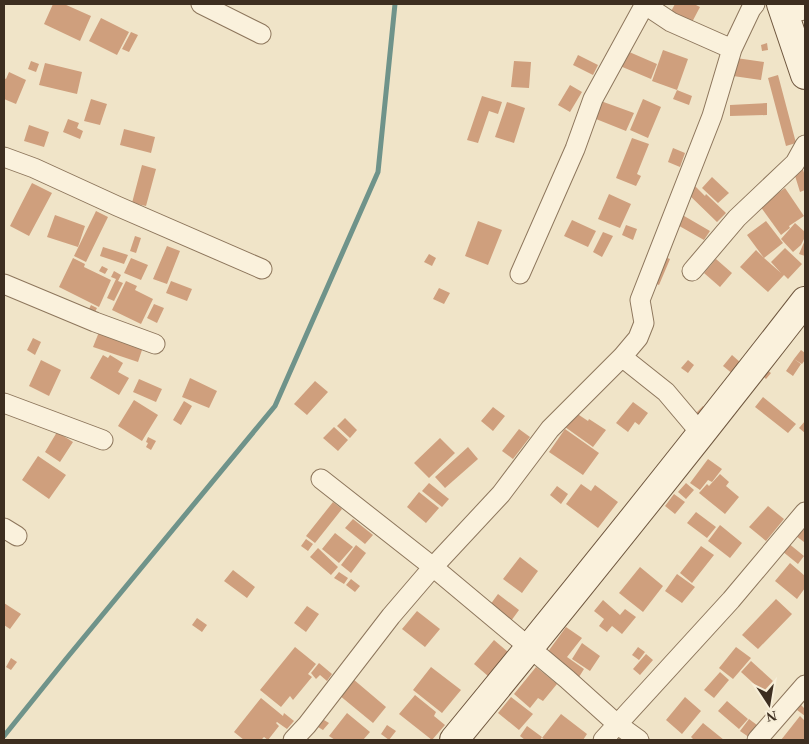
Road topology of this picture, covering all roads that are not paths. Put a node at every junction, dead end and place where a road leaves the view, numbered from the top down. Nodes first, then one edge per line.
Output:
1 (200, 4) edge
2 (644, 4) edge
3 (755, 4) edge
4 (790, 9) edge
5 (261, 34) dead end
6 (732, 49) junction
7 (805, 75) edge
8 (805, 145) edge
9 (4, 157) edge
10 (262, 269) dead end
11 (692, 271) dead end
12 (520, 274) dead end
13 (4, 284) edge
14 (805, 301) edge
15 (155, 344) dead end
16 (622, 357) junction
17 (4, 403) edge
18 (703, 431) junction
19 (103, 440) dead end
20 (321, 479) dead end
21 (805, 512) edge
22 (433, 567) junction
23 (530, 648) junction
24 (805, 685) edge
25 (617, 724) junction
26 (294, 740) edge
27 (454, 740) edge
28 (603, 740) edge
29 (638, 740) edge
30 (757, 740) edge

1 - 5 street
2 - 6 street
2 - 12 street
3 - 6 street
4 - 7 street
6 - 16 street
8 - 11 street
9 - 10 street
13 - 15 street
14 - 18 street
16 - 18 street
16 - 22 street
17 - 19 street
18 - 23 street
20 - 22 street
21 - 25 street
22 - 23 street
22 - 26 street
23 - 25 street
23 - 27 street
24 - 30 street
25 - 28 street
25 - 29 street

